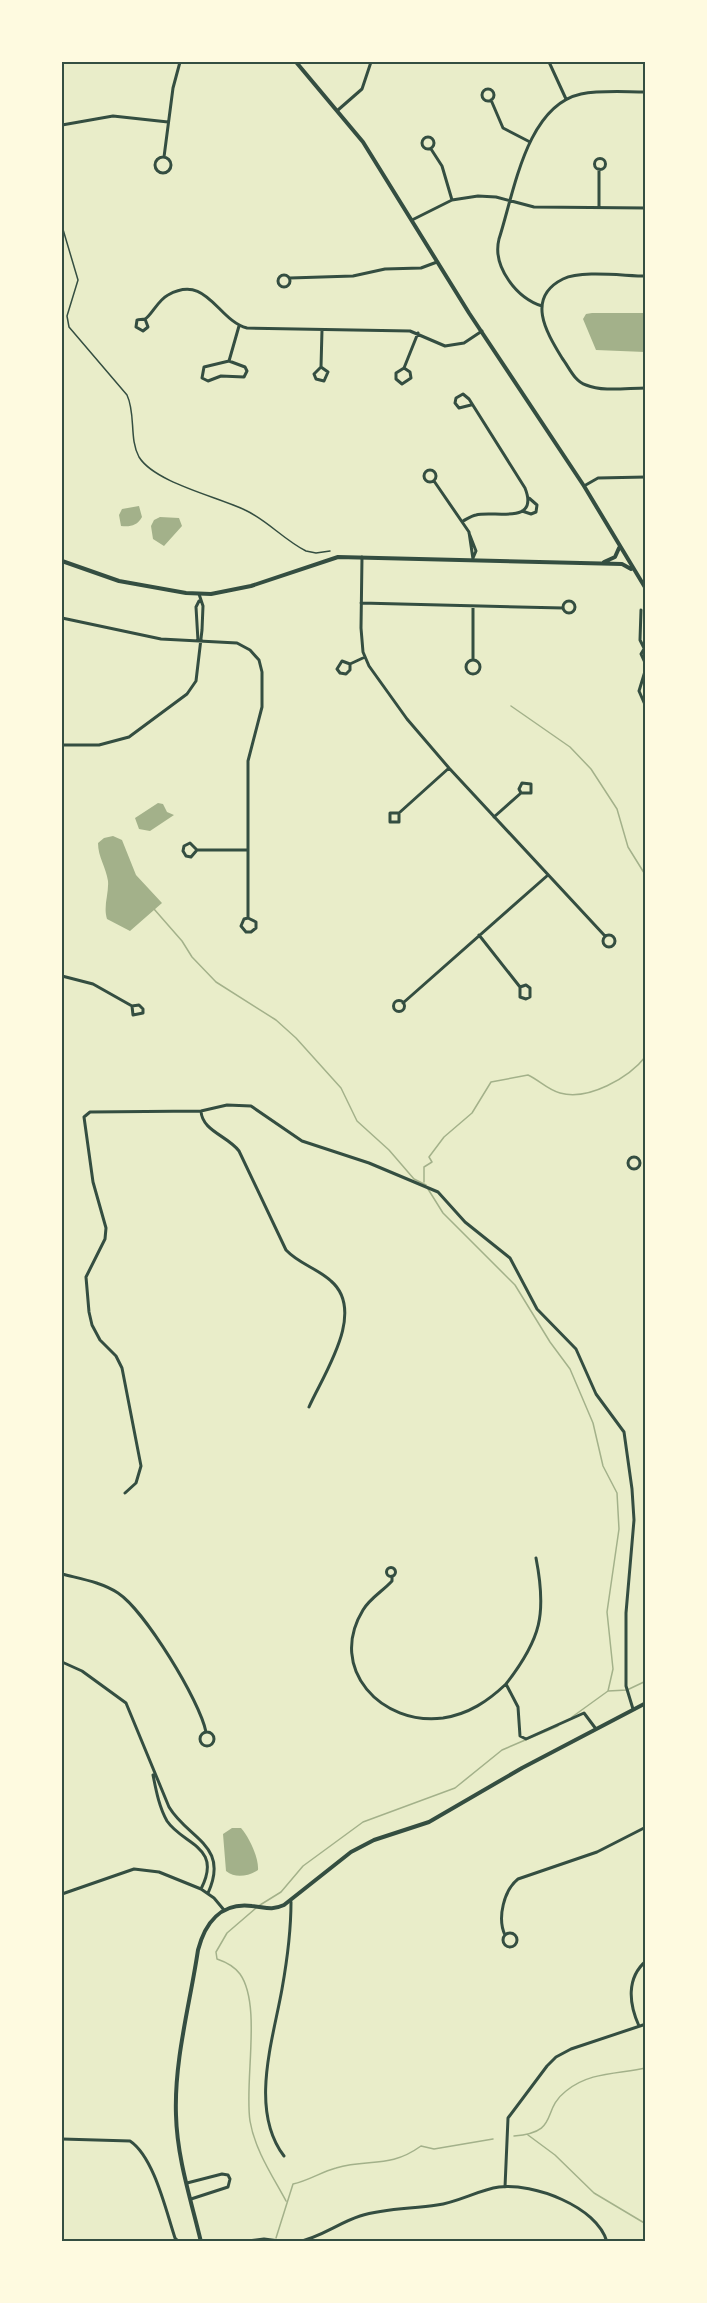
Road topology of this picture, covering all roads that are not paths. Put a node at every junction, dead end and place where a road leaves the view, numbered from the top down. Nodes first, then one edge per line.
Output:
1 (180, 62) edge
2 (296, 62) edge
3 (371, 62) edge
4 (549, 62) edge
5 (645, 92) edge
6 (566, 99) junction
7 (491, 100) junction
8 (338, 110) junction
9 (168, 122) junction
10 (62, 125) edge
11 (530, 142) junction
12 (431, 149) junction
13 (164, 157) junction
14 (599, 169) dead end
15 (452, 200) junction
16 (512, 201) junction
17 (599, 207) junction
18 (645, 208) edge
19 (412, 220) junction
20 (437, 262) junction
21 (645, 276) edge
22 (290, 278) junction
23 (542, 306) junction
24 (145, 319) junction
25 (239, 326) junction
26 (322, 330) junction
27 (482, 331) junction
28 (418, 333) junction
29 (229, 361) junction
30 (321, 367) junction
31 (404, 368) junction
32 (645, 388) edge
33 (471, 405) junction
34 (645, 477) edge
35 (434, 481) junction
36 (584, 486) junction
37 (528, 498) junction
38 (522, 511) junction
39 (463, 521) junction
40 (619, 547) junction
41 (362, 557) junction
42 (473, 559) junction
43 (62, 561) edge
44 (601, 564) junction
45 (633, 570) junction
46 (645, 589) edge
47 (199, 594) junction
48 (361, 603) junction
49 (473, 606) junction
50 (563, 608) junction
51 (641, 610) dead end
52 (62, 618) edge
53 (199, 643) junction
54 (645, 648) edge
55 (365, 657) junction
56 (473, 660) junction
57 (350, 664) junction
58 (645, 667) edge
59 (645, 707) edge
60 (62, 745) edge
61 (449, 768) junction
62 (521, 793) junction
63 (399, 813) dead end
64 (494, 817) junction
65 (197, 850) junction
66 (248, 850) junction
67 (548, 875) junction
68 (248, 918) junction
69 (479, 935) junction
70 (605, 936) dead end
71 (62, 976) edge
72 (520, 987) junction
73 (403, 1003) dead end
74 (132, 1006) junction
75 (201, 1111) junction
76 (645, 1155) edge
77 (639, 1159) junction
78 (309, 1407) dead end
79 (125, 1493) dead end
80 (536, 1558) dead end
81 (62, 1574) edge
82 (392, 1576) dead end
83 (62, 1662) edge
84 (506, 1684) junction
85 (645, 1703) edge
86 (633, 1709) junction
87 (596, 1729) junction
88 (206, 1732) junction
89 (151, 1767) junction
90 (645, 1827) edge
91 (207, 1873) junction
92 (214, 1875) junction
93 (201, 1889) junction
94 (208, 1893) junction
95 (62, 1894) edge
96 (291, 1902) junction
97 (224, 1910) junction
98 (505, 1935) junction
99 (645, 1960) edge
100 (645, 2024) edge
101 (639, 2026) junction
102 (62, 2139) edge
103 (284, 2156) dead end
104 (62, 2172) edge
105 (187, 2183) junction
106 (505, 2187) junction
107 (62, 2188) edge
108 (191, 2199) junction
109 (179, 2241) edge
110 (201, 2241) edge
111 (239, 2241) edge
112 (285, 2241) edge
113 (297, 2241) edge
114 (607, 2241) edge

1 - 9 street
2 - 8 street
3 - 8 street
4 - 6 street
5 - 6 street
6 - 11 street
7 - 7 street
7 - 11 street
8 - 19 street
9 - 10 street
9 - 13 street
11 - 16 street
12 - 12 street
12 - 15 street
13 - 13 street
14 - 17 street
15 - 16 street
15 - 19 street
16 - 17 street
16 - 23 street
17 - 18 street
19 - 20 street
20 - 22 street
20 - 27 street
21 - 23 street
22 - 22 street
23 - 32 street
24 - 24 street
24 - 25 street
25 - 26 street
25 - 29 street
26 - 28 street
26 - 30 street
27 - 28 street
27 - 36 street
28 - 31 street
29 - 29 street
30 - 30 street
31 - 31 street
33 - 33 street
33 - 37 street
34 - 36 street
35 - 35 street
35 - 39 street
36 - 40 street
37 - 38 street
37 - 38 street
38 - 39 street
39 - 42 street
40 - 44 street
40 - 45 street
41 - 42 street
41 - 47 street
41 - 48 street
42 - 44 street
43 - 47 street
44 - 45 street
45 - 46 street
47 - 53 street
48 - 49 street
48 - 55 street
49 - 50 street
49 - 56 street
50 - 50 street
51 - 54 street
52 - 53 street
53 - 60 street
53 - 66 street
54 - 58 street
55 - 57 street
55 - 61 street
56 - 56 street
57 - 57 street
58 - 59 street
61 - 63 street
61 - 64 street
62 - 62 street
62 - 64 street
64 - 67 street
65 - 65 street
65 - 66 street
66 - 68 street
67 - 69 street
67 - 70 street
68 - 68 street
69 - 72 street
69 - 73 street
71 - 74 street
72 - 72 street
74 - 74 street
75 - 78 street
75 - 79 street
75 - 86 street
76 - 77 street
77 - 77 street
80 - 84 street
81 - 88 street
82 - 84 street
83 - 89 street
84 - 87 street
85 - 86 street
86 - 87 street
87 - 96 street
88 - 88 street
89 - 91 street
89 - 92 street
90 - 98 street
91 - 92 street
91 - 93 street
92 - 94 street
93 - 94 street
93 - 95 street
94 - 97 street
96 - 97 street
96 - 103 street
97 - 105 street
98 - 98 street
99 - 101 street
100 - 101 street
101 - 106 street
102 - 109 street
104 - 107 street
105 - 108 street
105 - 108 street
106 - 113 street
106 - 114 street
108 - 110 street
111 - 112 street

